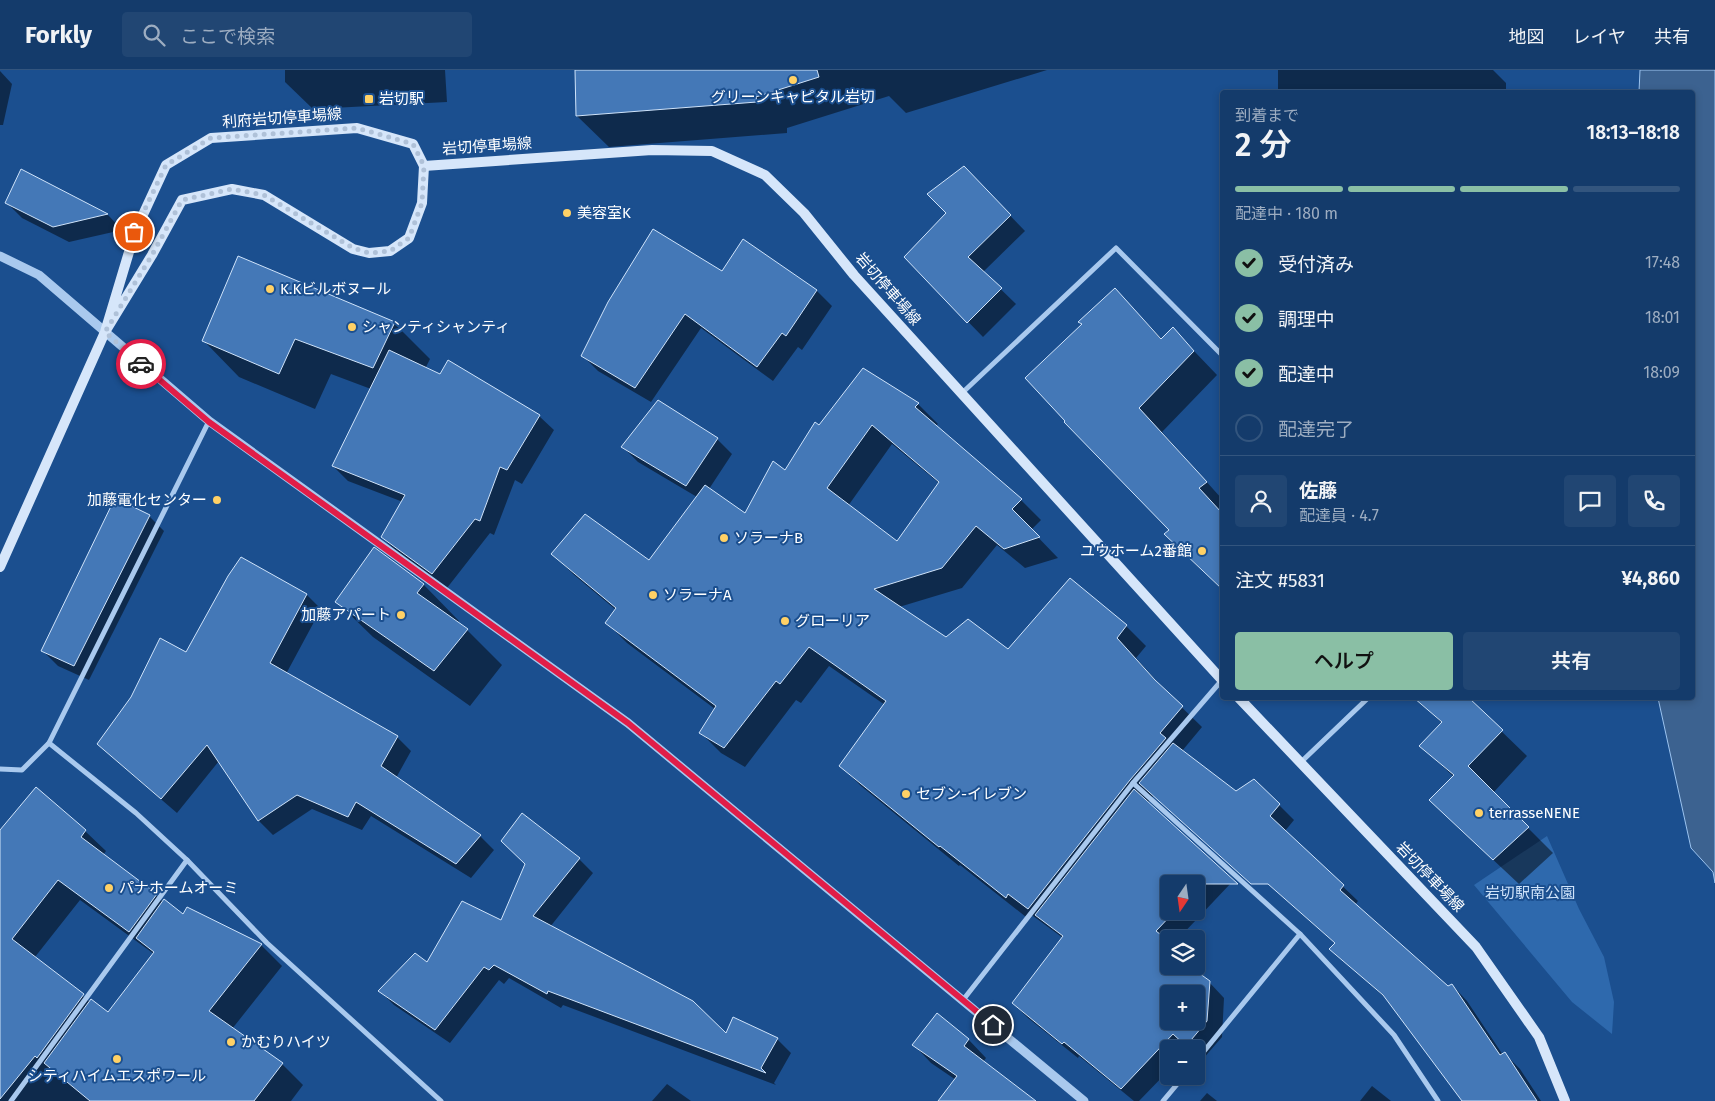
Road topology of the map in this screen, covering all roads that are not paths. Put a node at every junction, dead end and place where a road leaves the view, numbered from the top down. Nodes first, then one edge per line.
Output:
1 (424, 166) junction
2 (0, 256) edge
3 (105, 332) junction
4 (1220, 353) edge
5 (961, 394) junction
6 (209, 422) junction
7 (0, 567) edge
8 (1220, 678) edge
9 (1220, 682) edge
10 (1241, 700) edge
11 (1366, 700) edge
12 (49, 742) junction
13 (1300, 763) junction
14 (0, 769) edge
15 (1134, 783) junction
16 (187, 860) junction
17 (1300, 934) junction
18 (963, 1000) junction
19 (1205, 1050) edge
20 (1177, 1085) edge
21 (11, 1101) edge
22 (441, 1101) edge
23 (1084, 1101) edge
24 (1164, 1101) edge
25 (1438, 1101) edge
26 (1565, 1101) edge

1 - 3 main road, 利府岩切停車場線
1 - 3 main road, 利府岩切停車場線
1 - 5 main road, 岩切停車場線
2 - 3 street
3 - 6 street
3 - 7 main road, 利府岩切停車場線
4 - 5 street
5 - 8 main road, 岩切停車場線
6 - 12 street
6 - 18 street
9 - 15 street
10 - 13 main road, 岩切停車場線
11 - 13 street
12 - 14 street
12 - 16 street
13 - 26 main road, 岩切停車場線
15 - 17 street
15 - 18 street
16 - 21 street
16 - 22 street
17 - 19 street
17 - 25 street
18 - 23 street
20 - 24 street

